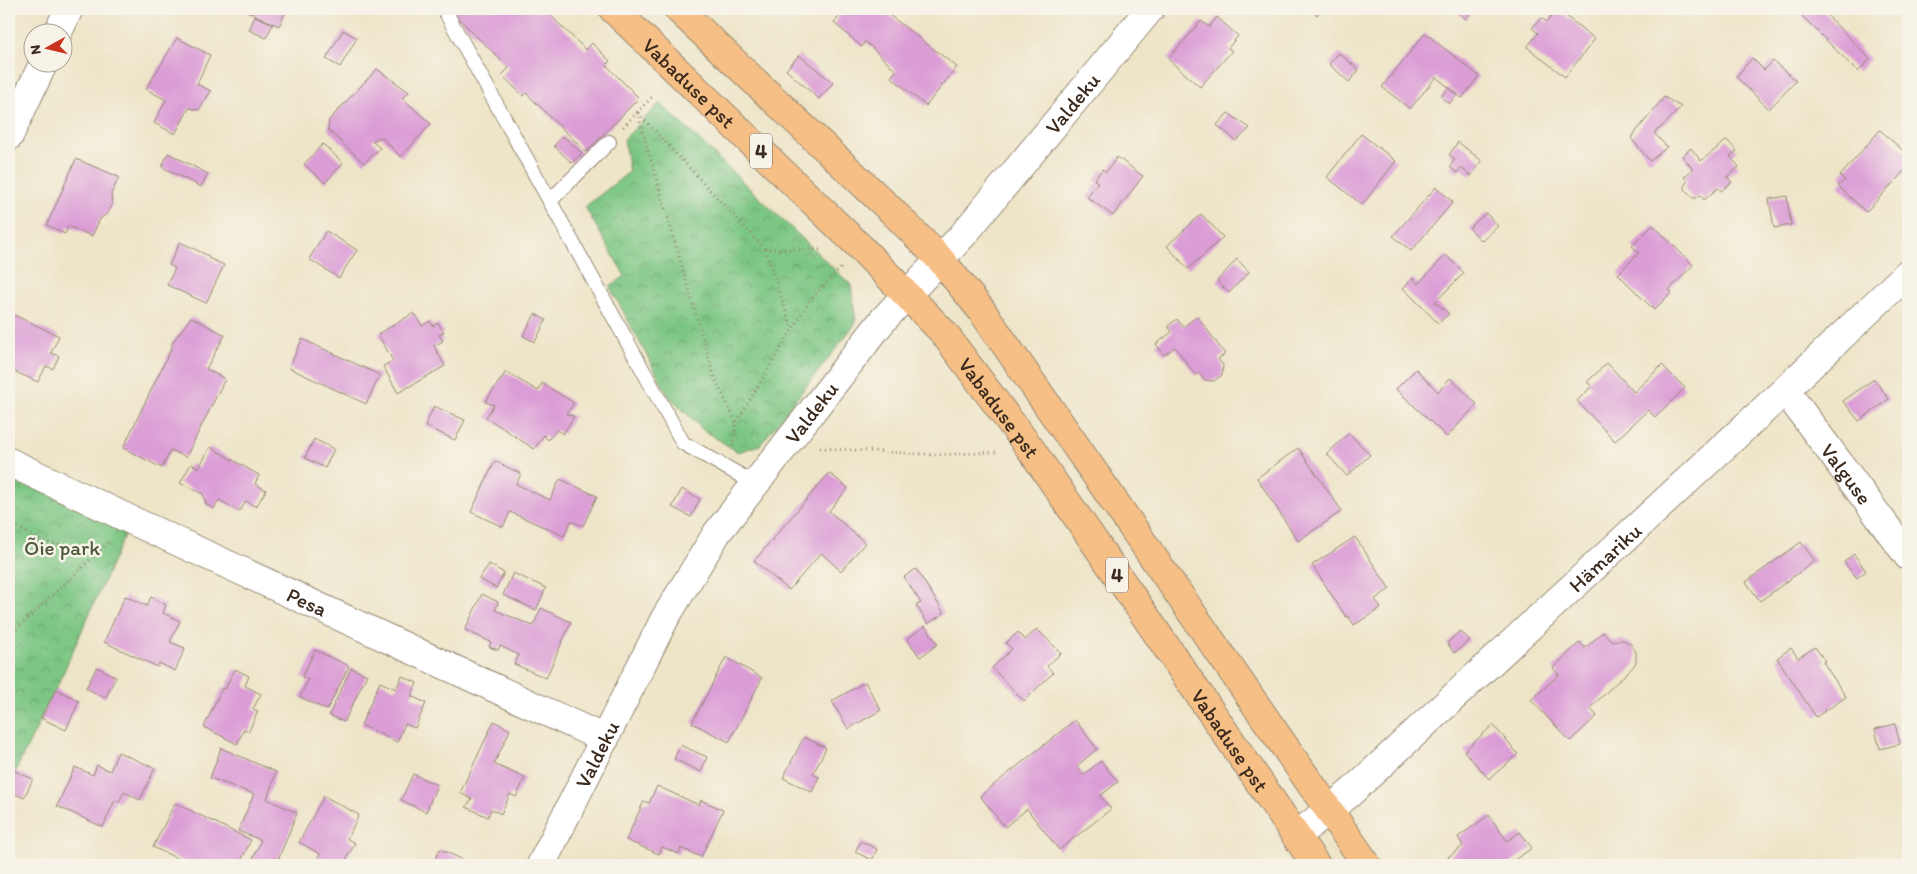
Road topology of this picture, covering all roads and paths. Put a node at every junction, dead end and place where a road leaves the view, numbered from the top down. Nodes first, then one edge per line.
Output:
1 (69, 9) edge
2 (444, 9) edge
3 (613, 9) edge
4 (678, 9) edge
5 (1150, 9) edge
6 (63, 22) edge
7 (39, 72) edge
8 (654, 95) dead end
9 (637, 112) junction
10 (9, 136) edge
11 (609, 142) joint
12 (550, 201) junction
13 (765, 250) junction
14 (828, 250) dead end
15 (940, 259) junction
16 (844, 265) dead end
17 (1908, 273) edge
18 (907, 294) junction
19 (792, 330) junction
20 (1785, 390) junction
21 (736, 423) junction
22 (817, 448) dead end
23 (1003, 452) dead end
24 (9, 462) edge
25 (729, 469) junction
26 (754, 484) junction
27 (131, 520) junction
28 (9, 522) edge
29 (103, 547) junction
30 (1908, 556) edge
31 (9, 636) edge
32 (605, 739) junction
33 (1330, 811) junction
34 (1296, 836) junction
35 (541, 865) edge
36 (1316, 865) edge
37 (1367, 865) edge

1 - 6 street
2 - 12 lane
3 - 18 highway, Vabaduse pst / 4
4 - 15 highway, Vabaduse pst / 4
5 - 15 street, Valdeku
7 - 10 street
8 - 9 path
9 - 11 path
9 - 13 path
9 - 21 path
11 - 12 lane
12 - 25 lane
13 - 14 path
13 - 19 path
15 - 18 street, Valdeku
15 - 33 highway, Vabaduse pst / 4
16 - 19 path
17 - 20 street, Hämariku
18 - 26 street, Valdeku
18 - 34 highway, Vabaduse pst / 4
19 - 21 path
20 - 30 street, Valguse
20 - 33 street, Hämariku
21 - 25 path
22 - 23 path
24 - 27 street, Pesa
25 - 26 lane
26 - 32 street, Valdeku
27 - 29 path
27 - 32 street, Pesa
28 - 29 path
29 - 31 path
32 - 35 street, Valdeku
33 - 34 street, Hämariku
33 - 37 highway, Vabaduse pst / 4
34 - 36 highway, Vabaduse pst / 4

